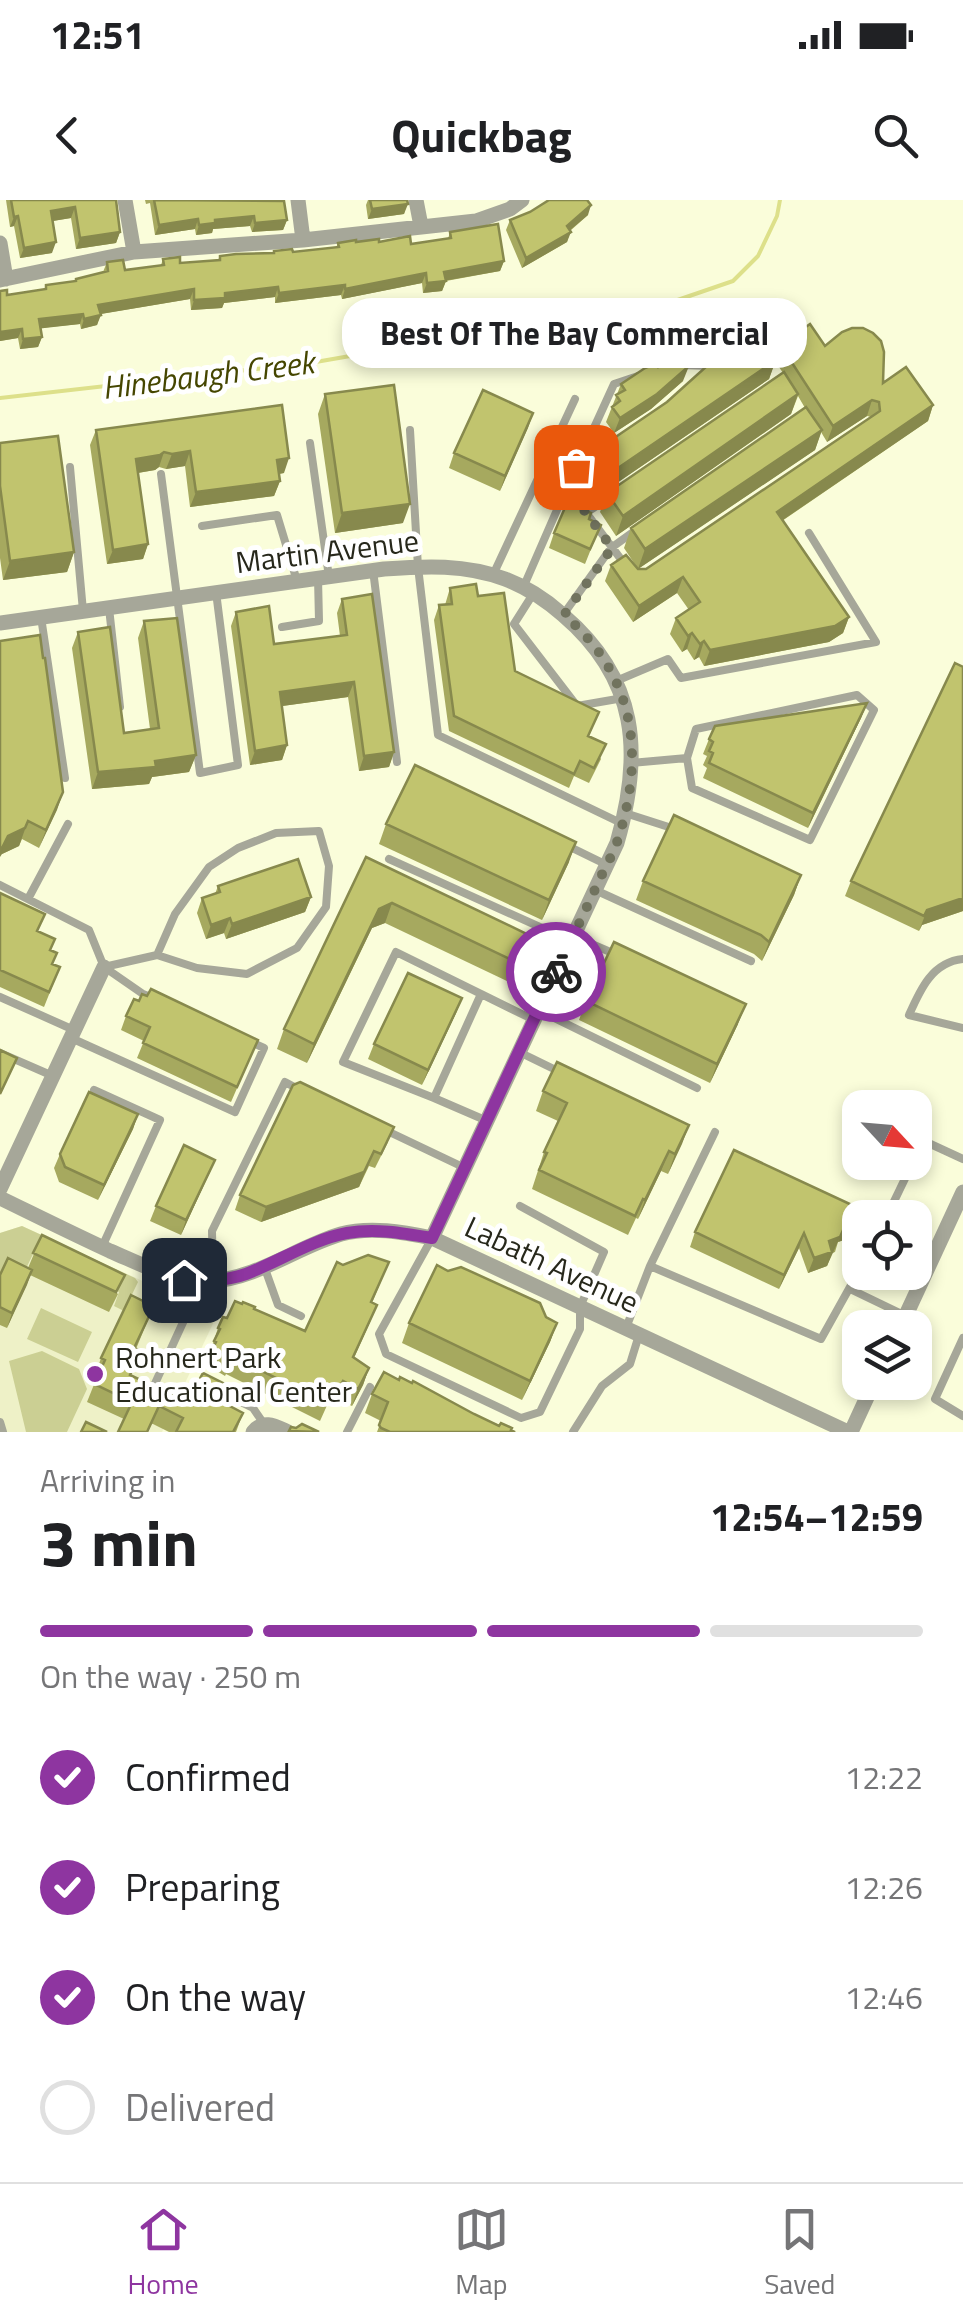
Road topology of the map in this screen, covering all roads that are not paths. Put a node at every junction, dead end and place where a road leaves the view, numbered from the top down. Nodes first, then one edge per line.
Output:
1 (125, 200) edge
2 (298, 200) edge
3 (416, 200) edge
4 (522, 200) edge
5 (421, 226) junction
6 (302, 240) junction
7 (0, 244) edge
8 (134, 252) junction
9 (3, 280) edge
10 (725, 357) edge
11 (668, 364) edge
12 (711, 366) junction
13 (650, 371) edge
14 (698, 378) edge
15 (575, 398) dead end
16 (410, 430) dead end
17 (310, 443) dead end
18 (592, 457) edge
19 (70, 467) dead end
20 (576, 467) junction
21 (160, 474) dead end
22 (567, 487) junction
23 (618, 491) edge
24 (586, 513) junction
25 (202, 526) dead end
26 (643, 526) edge
27 (810, 533) dead end
28 (612, 548) junction
29 (418, 567) junction
30 (374, 570) junction
31 (492, 575) junction
32 (323, 578) junction
33 (636, 579) edge
34 (297, 581) junction
35 (529, 590) junction
36 (216, 592) junction
37 (178, 598) junction
38 (109, 608) junction
39 (84, 611) junction
40 (564, 615) junction
41 (40, 617) junction
42 (0, 623) edge
43 (282, 627) dead end
44 (616, 680) junction
45 (623, 698) junction
46 (122, 722) edge
47 (687, 758) junction
48 (397, 762) edge
49 (631, 762) junction
50 (65, 778) edge
51 (624, 818) junction
52 (68, 824) dead end
53 (686, 834) edge
54 (554, 839) edge
55 (389, 859) dead end
56 (606, 864) junction
57 (0, 885) edge
58 (594, 890) junction
59 (28, 899) junction
60 (572, 939) junction
61 (157, 956) junction
62 (619, 956) edge
63 (963, 959) edge
64 (751, 961) dead end
65 (104, 967) junction
66 (480, 994) junction
67 (0, 996) edge
68 (160, 1002) edge
69 (536, 1015) junction
70 (963, 1028) edge
71 (73, 1034) junction
72 (247, 1040) edge
73 (519, 1052) junction
74 (0, 1053) edge
75 (53, 1076) junction
76 (569, 1076) edge
77 (697, 1088) dead end
78 (94, 1090) edge
79 (303, 1091) edge
80 (434, 1098) junction
81 (487, 1121) junction
82 (375, 1125) edge
83 (715, 1132) dead end
84 (932, 1145) edge
85 (963, 1159) edge
86 (464, 1168) junction
87 (0, 1189) edge
88 (963, 1192) edge
89 (0, 1198) edge
90 (520, 1206) dead end
91 (432, 1238) junction
92 (102, 1247) junction
93 (264, 1266) junction
94 (650, 1266) junction
95 (208, 1281) junction
96 (849, 1290) edge
97 (852, 1290) edge
98 (580, 1307) junction
99 (884, 1310) edge
100 (909, 1310) edge
101 (301, 1316) dead end
102 (633, 1332) junction
103 (963, 1338) edge
104 (200, 1382) edge
105 (370, 1387) edge
106 (152, 1390) edge
107 (865, 1400) edge
108 (963, 1416) edge
109 (0, 1422) edge
110 (258, 1428) edge
111 (3, 1432) edge
112 (288, 1432) edge
113 (347, 1432) edge
114 (574, 1432) edge
115 (850, 1432) edge

1 - 8 street
2 - 6 street
3 - 5 street
4 - 5 street
5 - 6 street
6 - 8 street
7 - 9 street
8 - 9 street
10 - 12 lane
11 - 12 lane
12 - 14 lane
13 - 20 lane
15 - 31 lane
16 - 29 lane
17 - 32 lane
18 - 20 lane
19 - 39 lane
20 - 22 lane
21 - 37 lane
22 - 24 lane
22 - 35 lane
23 - 24 lane
24 - 28 lane
25 - 34 lane
26 - 28 lane
27 - 44 lane
28 - 33 lane
28 - 40 lane
29 - 30 street, Martin Avenue
29 - 31 street, Martin Avenue
29 - 51 lane
30 - 32 street, Martin Avenue
30 - 48 lane
31 - 35 street, Martin Avenue
32 - 34 street, Martin Avenue
32 - 43 lane
34 - 36 street, Martin Avenue
35 - 40 street, Martin Avenue
35 - 45 lane
36 - 37 street, Martin Avenue
36 - 37 lane
37 - 38 street, Martin Avenue
38 - 39 street, Martin Avenue
38 - 46 lane
39 - 41 street, Martin Avenue
40 - 44 street, Martin Avenue
41 - 42 street, Martin Avenue
41 - 50 lane
44 - 45 street, Martin Avenue
45 - 49 street, Martin Avenue
47 - 47 lane
47 - 49 lane
49 - 51 street, Martin Avenue
51 - 53 lane
51 - 56 street, Martin Avenue
52 - 59 lane
54 - 56 lane
55 - 60 lane
56 - 58 street, Martin Avenue
57 - 59 lane
58 - 60 street, Martin Avenue
58 - 64 lane
59 - 65 lane
60 - 62 lane
60 - 69 street, Martin Avenue
61 - 61 lane
61 - 65 lane
63 - 70 lane
65 - 68 lane
65 - 71 street
66 - 69 lane
66 - 80 lane
66 - 80 lane
67 - 71 lane
69 - 73 street, Martin Avenue
69 - 77 lane
71 - 72 lane
71 - 75 street
73 - 76 lane
73 - 81 street, Martin Avenue
74 - 75 lane
75 - 87 street
78 - 92 lane
79 - 95 lane
80 - 81 lane
81 - 86 street, Martin Avenue
82 - 86 lane
83 - 94 lane
84 - 85 lane
86 - 91 street, Martin Avenue
88 - 100 street
89 - 92 street, Labath Avenue
90 - 98 lane
91 - 93 street, Labath Avenue
91 - 98 street, Labath Avenue
91 - 98 lane
92 - 95 street, Labath Avenue
93 - 95 street, Labath Avenue
93 - 101 lane
94 - 96 lane
94 - 102 lane
95 - 106 lane
97 - 99 lane
98 - 102 street, Labath Avenue
102 - 114 lane
102 - 115 street, Labath Avenue
103 - 108 lane
104 - 110 lane
105 - 113 lane
107 - 115 street
109 - 111 lane
110 - 112 street

